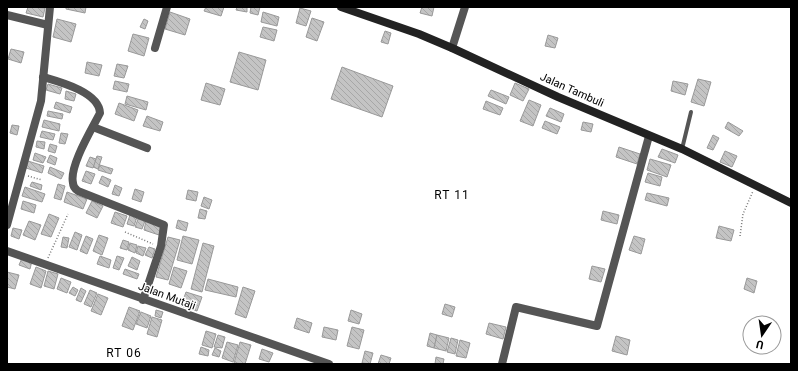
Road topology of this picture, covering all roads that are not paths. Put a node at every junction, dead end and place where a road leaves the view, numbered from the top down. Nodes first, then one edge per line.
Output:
1 (50, 7) edge
2 (167, 7) edge
3 (341, 7) edge
4 (465, 7) edge
5 (359, 10) edge
6 (7, 15) edge
7 (48, 25) junction
8 (155, 48) dead end
9 (452, 48) junction
10 (43, 77) junction
11 (691, 112) dead end
12 (93, 127) junction
13 (648, 136) junction
14 (147, 148) dead end
15 (682, 149) junction
16 (791, 203) edge
17 (7, 225) edge
18 (7, 251) edge
19 (143, 300) junction
20 (319, 362) edge
21 (329, 364) edge
22 (502, 364) edge

1 - 7 street
2 - 8 street
3 - 5 street, Jalan Tambuli
4 - 9 street
5 - 9 street, Jalan Tambuli
6 - 7 street
7 - 10 street
9 - 13 street, Jalan Tambuli
10 - 12 street
10 - 17 street
11 - 15 lane
12 - 14 street
12 - 19 street
13 - 15 street, Jalan Tambuli
13 - 22 street
15 - 16 street, Jalan Tambuli
18 - 19 street, Jalan Mutaji
19 - 20 street, Jalan Mutaji
20 - 21 street, Jalan Mutaji

